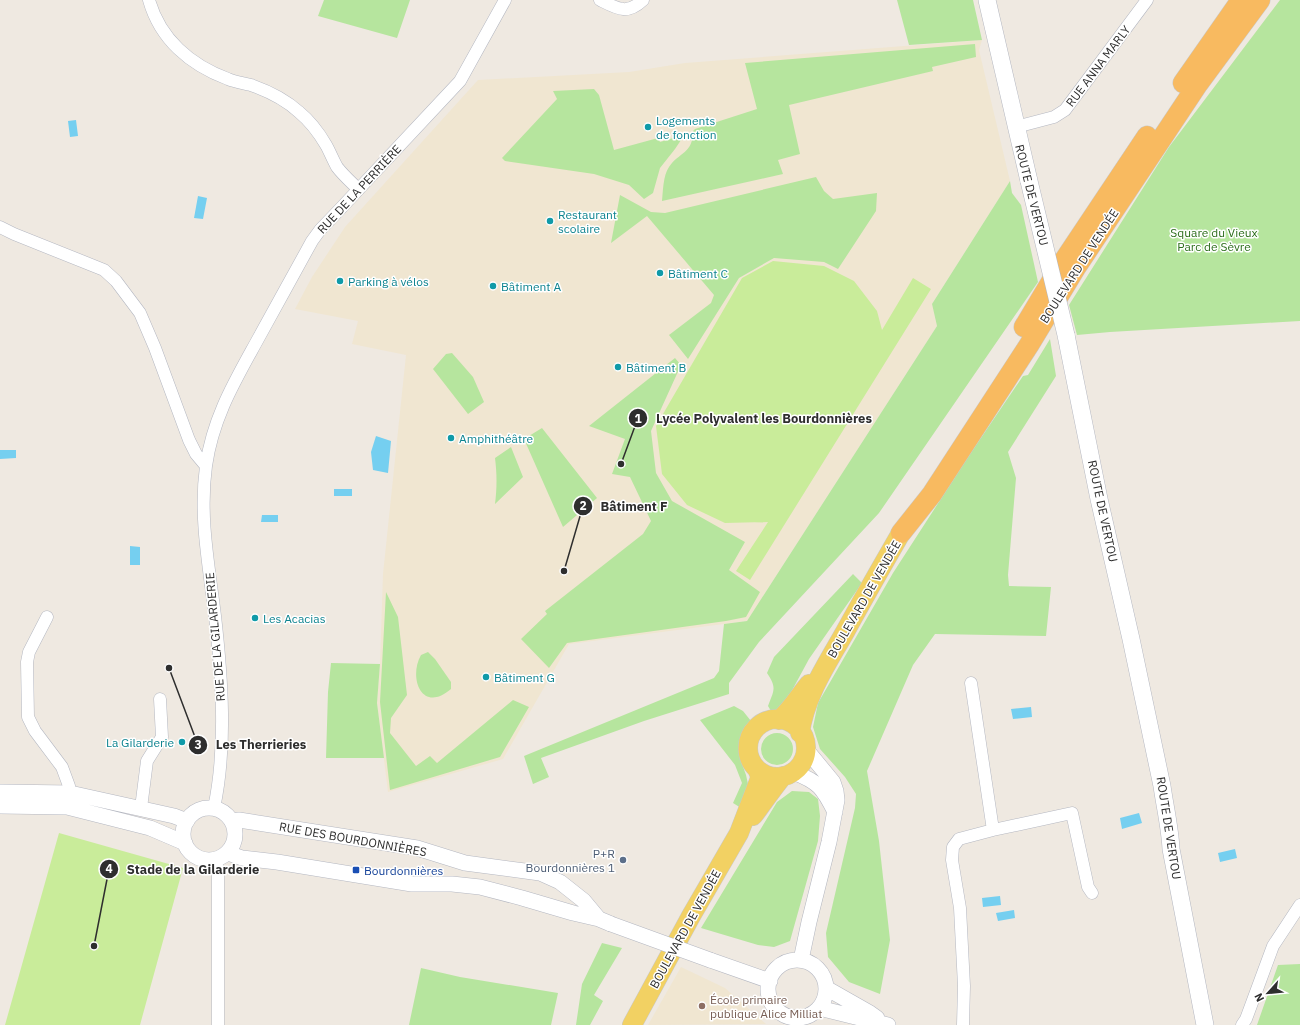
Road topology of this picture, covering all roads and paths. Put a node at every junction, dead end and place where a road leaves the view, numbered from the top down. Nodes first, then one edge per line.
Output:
1 (149, 0) edge
2 (505, 0) edge
3 (600, 0) edge
4 (643, 0) edge
5 (987, 0) edge
6 (1147, 0) edge
7 (1241, 0) edge
8 (1260, 0) edge
9 (1016, 127) junction
10 (358, 189) junction
11 (0, 227) edge
12 (270, 318) joint
13 (206, 466) junction
14 (901, 534) junction
15 (47, 616) dead end
16 (826, 665) junction
17 (971, 683) dead end
18 (160, 699) dead end
19 (779, 720) junction
20 (803, 740) junction
21 (758, 771) junction
22 (788, 774) junction
23 (0, 792) edge
24 (70, 793) junction
25 (0, 806) edge
26 (142, 808) junction
27 (214, 808) junction
28 (835, 812) junction
29 (187, 821) junction
30 (232, 821) junction
31 (993, 830) junction
32 (739, 833) junction
33 (185, 843) junction
34 (222, 856) junction
35 (1092, 893) dead end
36 (1300, 905) edge
37 (605, 921) junction
38 (802, 960) junction
39 (770, 981) junction
40 (826, 988) junction
41 (819, 1008) junction
42 (886, 1024) edge
43 (218, 1025) edge
44 (632, 1025) edge
45 (963, 1025) edge
46 (1205, 1025) edge
47 (1242, 1025) edge

1 - 10 street
2 - 10 street, RUE DE LA PERRIÈRE
3 - 4 street
5 - 9 main road, ROUTE DE VERTOU
6 - 9 street, RUE ANNA MARLY
7 - 14 highway, BOULEVARD DE VENDÉE
8 - 14 highway, BOULEVARD DE VENDÉE
9 - 46 main road, ROUTE DE VERTOU, bridge
10 - 12 street, RUE DE LA PERRIÈRE
11 - 13 street
12 - 13 street, RUE DE LA GILARDERIE
13 - 27 street, RUE DE LA GILARDERIE
14 - 16 main road, BOULEVARD DE VENDÉE
15 - 24 street
16 - 19 main road, BOULEVARD DE VENDÉE
16 - 20 main road, BOULEVARD DE VENDÉE
17 - 31 street
18 - 26 street
19 - 20 main road
19 - 21 main road
20 - 22 main road
20 - 28 street
21 - 22 main road
21 - 32 main road, BOULEVARD DE VENDÉE
22 - 28 street
22 - 32 main road, BOULEVARD DE VENDÉE
23 - 24 street
24 - 26 street
25 - 33 street
26 - 29 street
27 - 29 street
27 - 30 street
28 - 38 street
29 - 33 street
30 - 34 street
30 - 37 street, RUE DES BOURDONNIÈRES
31 - 35 street
31 - 45 street
32 - 44 main road, BOULEVARD DE VENDÉE
33 - 34 street
34 - 37 street
34 - 43 street
36 - 47 street
37 - 39 street, bridge
38 - 39 street
38 - 40 street
39 - 41 street
40 - 41 street
40 - 42 street
41 - 42 street

